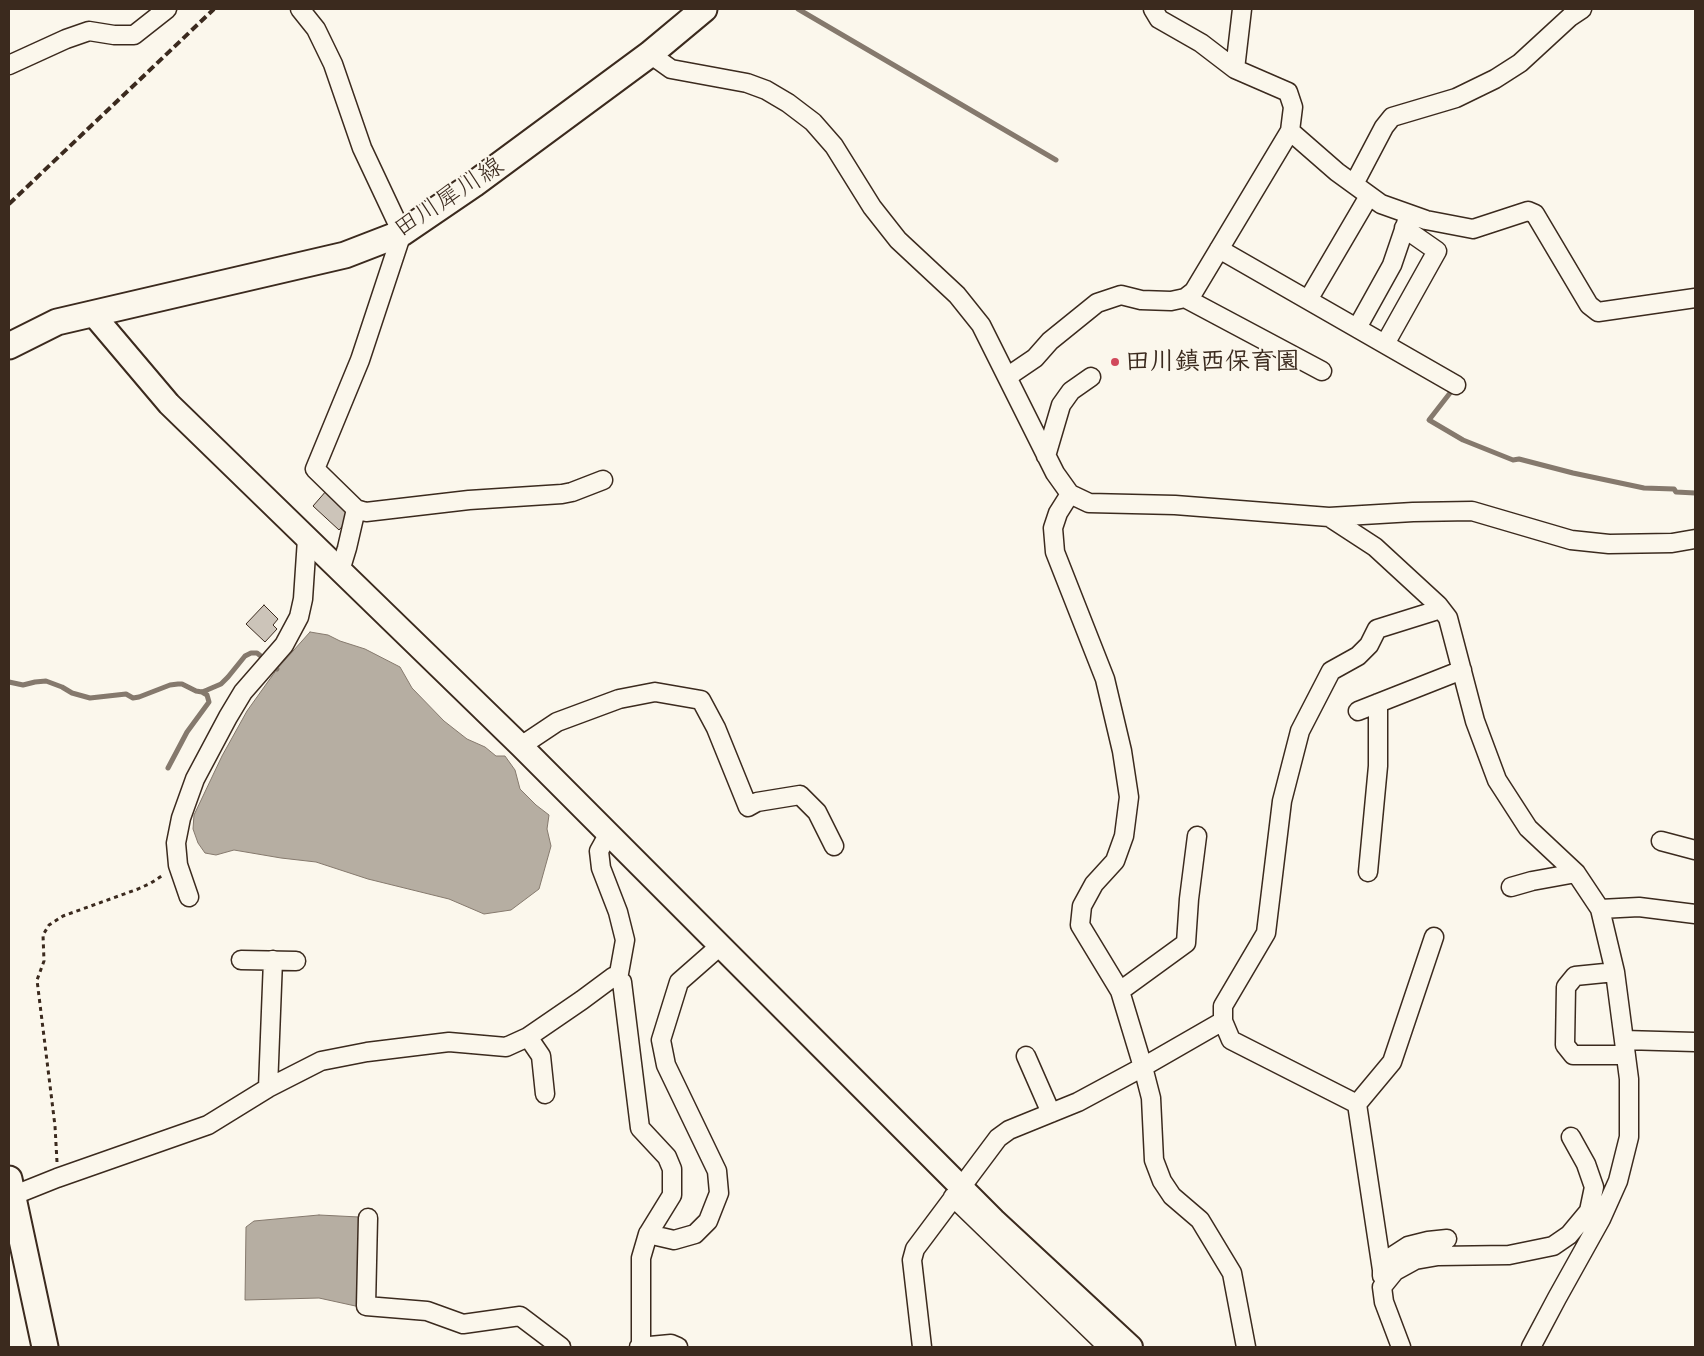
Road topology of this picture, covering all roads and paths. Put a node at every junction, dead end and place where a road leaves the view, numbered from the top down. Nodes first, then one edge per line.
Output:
1 (167, 9) edge
2 (300, 9) edge
3 (704, 9) edge
4 (1153, 9) edge
5 (1242, 9) edge
6 (1582, 9) edge
7 (650, 54) junction
8 (9, 65) edge
9 (1235, 69) junction
10 (1290, 131) junction
11 (1354, 184) junction
12 (1369, 196) junction
13 (1407, 221) junction
14 (402, 233) junction
15 (1219, 249) junction
16 (1185, 298) junction
17 (1695, 298) edge
18 (1308, 300) junction
19 (92, 313) junction
20 (1358, 328) junction
21 (1385, 344) junction
22 (9, 346) edge
23 (1322, 371) dead end
24 (1007, 377) junction
25 (1092, 377) dead end
26 (1456, 385) dead end
27 (1046, 456) junction
28 (603, 480) dead end
29 (1070, 494) junction
30 (356, 509) junction
31 (1329, 517) junction
32 (307, 539) junction
33 (1695, 539) edge
34 (340, 571) junction
35 (1441, 609) junction
36 (1462, 670) junction
37 (1378, 703) junction
38 (1358, 711) dead end
39 (521, 746) junction
40 (608, 833) junction
41 (1197, 836) dead end
42 (1661, 842) dead end
43 (834, 846) dead end
44 (1695, 850) edge
45 (178, 865) junction
46 (1368, 872) dead end
47 (1576, 873) junction
48 (1511, 887) dead end
49 (188, 897) dead end
50 (1600, 909) junction
51 (1695, 914) edge
52 (1434, 937) dead end
53 (720, 946) junction
54 (241, 960) dead end
55 (273, 960) junction
56 (296, 961) dead end
57 (1615, 972) junction
58 (618, 979) junction
59 (1120, 991) junction
60 (1223, 1021) junction
61 (528, 1037) junction
62 (1695, 1042) edge
63 (1625, 1047) junction
64 (1026, 1056) dead end
65 (1143, 1068) junction
66 (268, 1088) junction
67 (545, 1094) dead end
68 (1357, 1104) junction
69 (1052, 1113) junction
70 (1571, 1137) dead end
71 (57, 1178) junction
72 (11, 1188) edge
73 (957, 1191) junction
74 (368, 1218) dead end
75 (648, 1234) junction
76 (1447, 1239) dead end
77 (1552, 1246) junction
78 (1586, 1246) junction
79 (1382, 1278) junction
80 (45, 1347) edge
81 (561, 1347) edge
82 (640, 1347) edge
83 (678, 1347) edge
84 (922, 1347) edge
85 (1108, 1347) edge
86 (1131, 1347) edge
87 (1246, 1347) edge
88 (1401, 1347) edge
89 (1531, 1347) edge

1 - 8 street
2 - 14 street
3 - 7 main road, 田川犀川線
4 - 9 street
5 - 9 street
6 - 11 street
7 - 14 main road, 田川犀川線
7 - 24 street
9 - 10 street
10 - 11 street
10 - 15 street
11 - 12 street
12 - 13 street
12 - 18 street
13 - 17 street
13 - 20 street
13 - 21 street
14 - 19 main road, 田川犀川線
14 - 30 street
15 - 16 street
15 - 18 street
16 - 23 street
16 - 24 street
18 - 20 street
19 - 22 main road, 田川犀川線
19 - 32 street
20 - 21 street
21 - 26 street
24 - 27 street
25 - 27 street
27 - 29 street
28 - 30 street
29 - 31 street
29 - 59 street
30 - 34 street
31 - 33 street
31 - 35 street
32 - 34 street
32 - 45 street
34 - 39 street
35 - 36 street
35 - 60 street
36 - 37 street
36 - 47 street
37 - 38 street
37 - 46 street
39 - 40 street
39 - 43 street
40 - 53 street
40 - 58 street
41 - 59 street
42 - 44 street
45 - 49 street
45 - 71 path
47 - 48 street
47 - 50 street
50 - 51 street
50 - 57 street
52 - 68 street
53 - 73 street
53 - 75 street
54 - 55 street
55 - 56 street
55 - 66 street
57 - 63 street
57 - 63 street
58 - 61 street
58 - 75 street
59 - 65 street
60 - 65 street
60 - 68 street
61 - 66 street
61 - 67 street
62 - 63 street
63 - 78 street
64 - 69 street
65 - 69 street
65 - 87 street
66 - 71 street
68 - 79 street
69 - 73 street
70 - 77 street
71 - 72 street
72 - 80 main road
73 - 84 street
73 - 85 street
73 - 86 street
74 - 81 street
75 - 82 street
76 - 79 street
77 - 78 street
77 - 79 street
78 - 89 street
79 - 88 street
82 - 83 street

